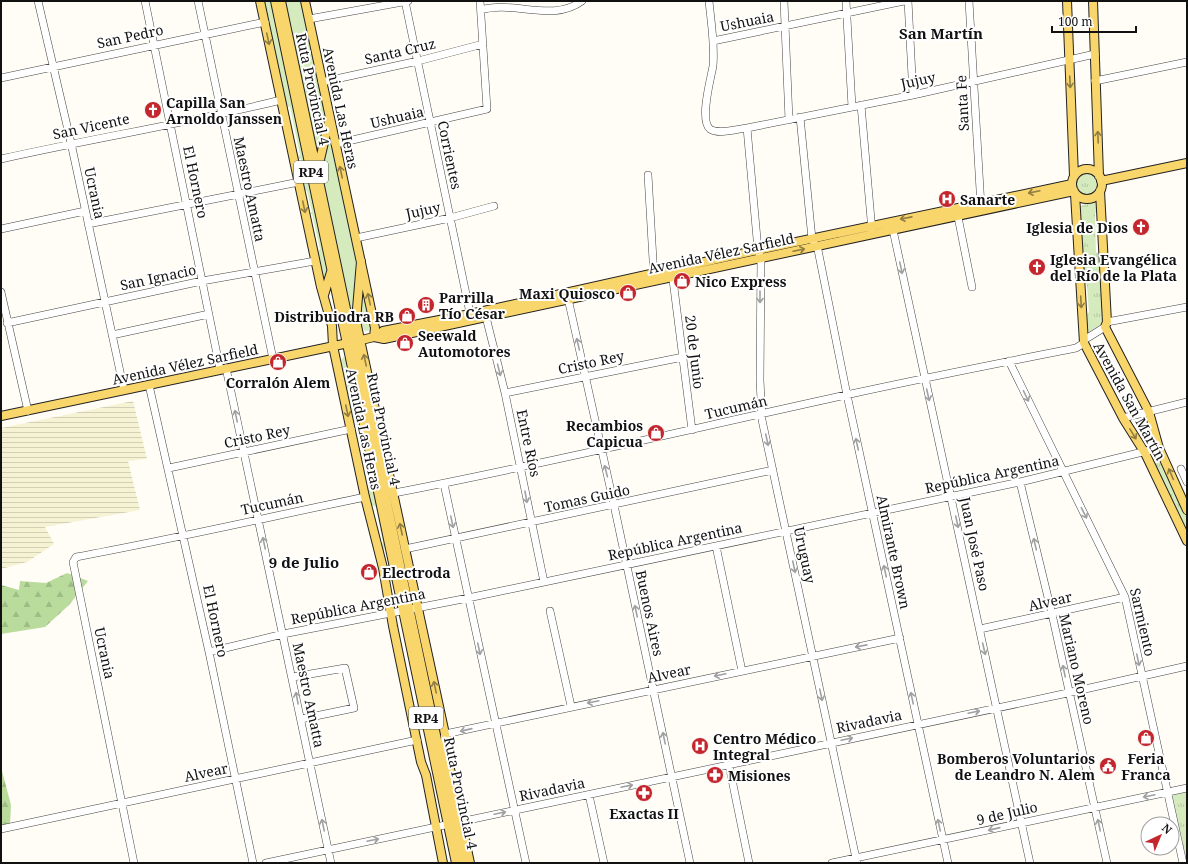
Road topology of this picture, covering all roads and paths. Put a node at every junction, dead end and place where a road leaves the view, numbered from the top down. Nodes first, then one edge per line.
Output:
1 (38, 1) edge
2 (145, 1) edge
3 (198, 1) edge
4 (260, 1) edge
5 (275, 1) edge
6 (281, 1) edge
7 (305, 1) edge
8 (406, 1) edge
9 (480, 1) edge
10 (582, 1) edge
11 (709, 1) edge
12 (784, 1) edge
13 (846, 1) edge
14 (904, 1) edge
15 (908, 1) edge
16 (969, 1) edge
17 (1067, 1) edge
18 (1093, 1) edge
19 (481, 10) junction
20 (846, 14) junction
21 (309, 19) junction
22 (265, 22) junction
23 (785, 26) junction
24 (204, 34) junction
25 (713, 41) junction
26 (153, 44) junction
27 (483, 44) junction
28 (1095, 54) junction
29 (1069, 60) junction
30 (418, 61) junction
31 (1187, 62) edge
32 (53, 66) junction
33 (1, 78) edge
34 (974, 81) junction
35 (1095, 81) junction
36 (322, 82) junction
37 (913, 95) junction
38 (281, 100) junction
39 (861, 105) junction
40 (852, 107) junction
41 (222, 115) junction
42 (800, 117) junction
43 (330, 119) junction
44 (789, 120) junction
45 (170, 123) junction
46 (430, 123) junction
47 (746, 128) junction
48 (71, 143) junction
49 (336, 144) junction
50 (1, 159) edge
51 (1187, 163) edge
52 (317, 171) junction
53 (648, 176) dead end
54 (1100, 179) junction
55 (298, 182) junction
56 (1074, 186) junction
57 (1100, 191) junction
58 (238, 194) junction
59 (188, 203) junction
60 (494, 206) dead end
61 (981, 207) junction
62 (85, 211) junction
63 (958, 217) junction
64 (450, 218) junction
65 (88, 224) junction
66 (1, 229) edge
67 (872, 230) junction
68 (893, 230) junction
69 (356, 238) junction
70 (812, 239) junction
71 (817, 246) junction
72 (759, 254) junction
73 (315, 261) junction
74 (361, 261) junction
75 (332, 271) junction
76 (254, 272) junction
77 (672, 273) junction
78 (654, 277) junction
79 (202, 281) junction
80 (972, 287) dead end
81 (1, 292) edge
82 (324, 295) junction
83 (568, 296) junction
84 (105, 302) junction
85 (1187, 307) edge
86 (209, 314) junction
87 (486, 314) junction
88 (471, 318) junction
89 (5, 319) edge
90 (1106, 325) junction
91 (112, 335) junction
92 (374, 337) junction
93 (361, 340) junction
94 (1084, 341) junction
95 (350, 342) junction
96 (333, 346) junction
97 (683, 357) junction
98 (272, 359) junction
99 (1009, 362) junction
100 (223, 369) junction
101 (586, 376) junction
102 (924, 378) junction
103 (149, 385) junction
104 (124, 390) junction
105 (505, 393) junction
106 (847, 395) junction
107 (373, 397) junction
108 (1187, 402) edge
109 (28, 411) junction
110 (1148, 412) junction
111 (762, 414) junction
112 (1, 416) edge
113 (368, 416) junction
114 (1123, 418) junction
115 (351, 429) junction
116 (692, 430) junction
117 (1159, 448) junction
118 (601, 451) junction
119 (243, 452) junction
120 (1145, 453) junction
121 (520, 466) junction
122 (169, 468) junction
123 (773, 470) junction
124 (1181, 470) dead end
125 (1063, 472) junction
126 (1020, 482) junction
127 (1187, 482) edge
128 (444, 484) junction
129 (394, 493) junction
130 (951, 496) junction
131 (365, 497) junction
132 (614, 505) junction
133 (1187, 510) edge
134 (872, 512) junction
135 (259, 519) junction
136 (531, 524) junction
137 (787, 530) junction
138 (184, 537) junction
139 (456, 540) junction
140 (1187, 541) edge
141 (389, 542) junction
142 (716, 546) junction
143 (405, 549) junction
144 (626, 565) junction
145 (383, 568) junction
146 (544, 582) junction
147 (1125, 597) junction
148 (468, 598) junction
149 (418, 608) junction
150 (406, 610) junction
151 (550, 611) dead end
152 (390, 613) junction
153 (1052, 614) junction
154 (980, 629) junction
155 (283, 634) junction
156 (900, 638) junction
157 (209, 652) junction
158 (813, 656) junction
159 (1187, 666) edge
160 (742, 671) junction
161 (1142, 676) junction
162 (293, 678) junction
163 (653, 689) junction
164 (1069, 692) junction
165 (571, 706) junction
166 (997, 708) junction
167 (301, 719) junction
168 (494, 723) junction
169 (918, 724) junction
170 (445, 734) junction
171 (417, 740) junction
172 (831, 742) junction
173 (433, 752) junction
174 (310, 762) junction
175 (729, 765) junction
176 (426, 775) junction
177 (672, 776) junction
178 (234, 780) junction
179 (1187, 788) edge
180 (1167, 792) junction
181 (590, 795) junction
182 (123, 803) junction
183 (1095, 807) junction
184 (514, 810) junction
185 (1022, 822) junction
186 (455, 823) junction
187 (436, 827) junction
188 (1, 829) edge
189 (943, 841) junction
190 (328, 849) junction
191 (857, 861) edge
192 (134, 863) edge
193 (253, 863) edge
194 (266, 863) edge
195 (331, 863) edge
196 (443, 863) edge
197 (456, 863) edge
198 (463, 863) edge
199 (470, 863) edge
200 (526, 863) edge
201 (604, 863) edge
202 (690, 863) edge
203 (749, 863) edge
204 (832, 863) edge
205 (948, 863) edge
206 (1030, 863) edge
207 (1107, 863) edge
208 (1183, 863) edge

1 - 32 street, Ucrania
2 - 26 street, El Hornero
3 - 24 street, Maestro Amatta
4 - 22 main road, Avenida Las Heras / RP4
5 - 75 main road, Ruta Provincial 4 / RP4
6 - 52 main road, Ruta Provincial 4 / RP4
7 - 21 main road, Avenida Las Heras
8 - 21 street
8 - 30 street, Corrientes
9 - 19 street
10 - 19 street
11 - 25 street
12 - 23 street
13 - 20 street
14 - 20 street, Ushuaia
15 - 37 street
16 - 34 street, Santa Fe
17 - 29 main road, Avenida San Martín
18 - 28 main road
19 - 27 street
20 - 23 street, Ushuaia
20 - 40 street
21 - 36 main road, Avenida Las Heras
22 - 24 street, San Pedro
22 -> 38 main road, Avenida Las Heras / RP4
23 - 25 street, Ushuaia
23 - 44 street
24 - 26 street, San Pedro
24 - 41 street, Maestro Amatta
25 - 47 street, Jujuy
26 - 32 street, San Pedro
26 - 45 street, El Hornero
27 - 30 street, Santa Cruz
27 - 46 street, Ushuaia
28 - 29 street, Jujuy
28 - 35 main road
29 - 34 street, Jujuy
29 -> 56 main road, Avenida San Martín
30 - 36 street, Santa Cruz
30 - 46 street, Corrientes
31 - 35 street
32 - 33 street, San Pedro
32 - 48 street, Ucrania
34 - 37 street, Jujuy
34 - 61 street, Santa Fe
54 -> 35 main road
36 - 43 main road, Avenida Las Heras
37 - 39 street, Jujuy
38 - 41 street, San Vicente
38 - 55 main road, Avenida Las Heras / RP4
39 - 40 street, Jujuy
39 - 67 street
40 - 42 street, Jujuy
41 - 45 street, San Vicente
41 - 58 street, Maestro Amatta
42 - 44 street, Jujuy
42 - 70 street
43 - 49 main road, Avenida Las Heras
43 - 52 main road
44 - 47 street, Jujuy
45 - 48 street, San Vicente
45 - 59 street, El Hornero
46 - 49 street, Ushuaia
46 - 64 street, Corrientes
47 - 72 street, Uruguay
48 - 50 street, San Vicente
48 - 62 street, Ucrania
69 -> 49 main road, Avenida Las Heras
51 - 54 main road
52 - 95 main road, Ruta Provincial 4 / RP4
53 - 78 street
54 - 56 main road
54 - 57 main road
55 - 58 street
55 -> 73 main road, Avenida Las Heras / RP4
56 - 57 main road
56 - 61 main road, Avenida Vélez Sarfield
56 -> 94 main road, Avenida San Martín
57 - 90 main road, Avenida San Martín
58 - 59 street
58 - 76 street, Maestro Amatta
59 - 65 street
59 - 79 street, El Hornero
60 - 64 street, Jujuy
61 - 63 main road, Avenida Vélez Sarfield
61 -> 67 main road, Avenida Vélez Sarfield
62 - 65 street, Ucrania
62 - 66 street
63 - 68 main road, Avenida Vélez Sarfield
63 - 80 street
64 - 69 street, Jujuy
64 - 88 street, Corrientes
65 - 84 street, Ucrania
67 - 68 main road, Avenida Vélez Sarfield
67 - 70 main road, Avenida Vélez Sarfield
67 - 71 main road, Avenida Vélez Sarfield
68 -> 102 street, Juan José Paso
69 - 74 main road, Avenida Las Heras
70 - 71 street
70 - 72 main road, Avenida Vélez Sarfield
72 -> 71 main road, Avenida Vélez Sarfield
71 - 106 street, Almirante Brown
72 - 77 main road, Avenida Vélez Sarfield
72 -> 111 street, Uruguay
73 - 76 street, San Ignacio
73 - 82 main road, Avenida Las Heras / RP4
92 -> 74 main road, Avenida Las Heras
74 - 93 main road, Avenida Las Heras
75 - 82 main road
75 - 95 main road, Ruta Provincial 4 / RP4
76 - 79 street, San Ignacio
76 - 98 street, Maestro Amatta
77 - 78 main road, Avenida Vélez Sarfield
77 - 97 street, 20 de Junio
78 - 83 main road, Avenida Vélez Sarfield
79 - 84 street, San Ignacio
79 - 86 street, El Hornero
81 - 89 street
82 - 96 main road, Avenida Las Heras / RP4
83 - 87 main road, Avenida Vélez Sarfield
101 -> 83 street, Buenos Aires
84 - 89 street, San Ignacio
84 - 91 street, Ucrania
85 - 90 street
86 - 91 street
86 - 100 street, El Hornero
87 - 88 main road, Avenida Vélez Sarfield
87 -> 105 street, Entre Ríos
88 - 92 main road, Avenida Vélez Sarfield
89 - 109 street
90 - 94 street, Tucumán
90 - 110 main road, Avenida San Martín
91 - 104 street, Ucrania
92 - 93 main road, Avenida Vélez Sarfield
93 - 95 main road, Avenida Vélez Sarfield
107 -> 93 main road, Avenida Las Heras
94 - 99 street, Tucumán
94 - 114 main road, Avenida San Martín
95 - 96 main road, Avenida Vélez Sarfield
95 - 113 main road, Ruta Provincial 4 / RP4
95 - 141 main road, Ruta Provincial 4 / RP4
96 - 98 main road, Avenida Vélez Sarfield
96 -> 115 main road, Avenida Las Heras
97 - 101 street, Cristo Rey
97 - 116 street, 20 de Junio
98 - 100 main road, Avenida Vélez Sarfield
99 - 102 street, Tucumán
99 -> 125 street, Sarmiento
100 - 103 main road, Avenida Vélez Sarfield
119 -> 100 street, Maestro Amatta
101 - 105 street, Cristo Rey
101 - 118 street, Buenos Aires
102 - 106 street, Tucumán
102 -> 130 street, Juan José Paso
103 - 104 main road, Avenida Vélez Sarfield
103 - 122 street, El Hornero
104 - 109 main road, Avenida Vélez Sarfield
105 - 121 street, Entre Ríos
106 - 111 street, Tucumán
134 -> 106 street, Almirante Brown
107 - 113 main road
107 - 129 main road, Avenida Las Heras
108 - 110 street
109 - 112 main road, Avenida Vélez Sarfield
110 - 114 street
110 - 117 main road, Avenida San Martín
111 - 116 street, Tucumán
111 -> 123 street, Uruguay
113 - 150 main road, Ruta Provincial 4 / RP4
114 -> 120 main road, Avenida San Martín
115 - 119 street, Cristo Rey
115 - 131 main road, Avenida Las Heras
116 - 118 street, Tucumán
117 - 120 street, República Argentina
133 -> 117 main road, Avenida San Martín
118 - 121 street, Tucumán
132 -> 118 street, Buenos Aires
119 - 122 street, Cristo Rey
119 - 135 street, Maestro Amatta
120 - 125 street, República Argentina
120 - 140 main road, Avenida San Martín
121 - 128 street, Tucumán
121 -> 136 street, Entre Ríos
122 - 138 street, El Hornero
123 - 132 street, Tomas Guido
123 - 137 street, Uruguay
124 - 127 street
125 - 126 street, República Argentina
125 -> 147 street, Sarmiento
126 - 130 street, República Argentina
153 -> 126 street, Mariano Moreno
128 - 129 street, Tucumán
128 -> 139 street
143 -> 129 main road, Avenida Las Heras
130 - 134 street, República Argentina
130 -> 154 street, Juan José Paso
131 - 135 street, Tucumán
131 - 145 main road, Avenida Las Heras
132 - 136 street, Tomas Guido
132 - 144 street, Buenos Aires
134 - 137 street, República Argentina
156 -> 134 street, Almirante Brown
135 - 138 street, Tucumán
155 -> 135 street, Maestro Amatta
136 - 139 street, Tomas Guido
136 - 146 street, Entre Ríos
137 - 142 street, República Argentina
137 -> 158 street, Uruguay
138 - 157 street, El Hornero
138 - 182 street, Ucrania
139 - 143 street, Tomas Guido
139 - 148 street
141 - 145 main road
141 - 150 main road, Ruta Provincial 4 / RP4
142 - 144 street, República Argentina
142 - 160 street
143 - 149 main road, Avenida Las Heras
144 - 146 street, República Argentina
163 -> 144 street, Buenos Aires
145 - 152 main road, Avenida Las Heras
146 - 148 street, República Argentina
147 - 153 street, Alvear
147 -> 161 street, Sarmiento
148 - 149 street, República Argentina
148 -> 168 street
149 - 150 street, República Argentina
170 -> 149 main road, Avenida Las Heras
150 - 152 street, República Argentina
150 - 173 main road, Ruta Provincial 4 / RP4
150 - 186 main road, Ruta Provincial 4 / RP4
151 - 165 street
152 - 155 street, República Argentina
152 - 171 main road, Avenida Las Heras
153 - 154 street, Alvear
164 -> 153 street, Mariano Moreno
154 -> 166 street, Juan José Paso
155 - 157 street, República Argentina
155 - 162 street, Maestro Amatta
156 -> 158 street, Alvear
169 -> 156 street, Almirante Brown
157 - 178 street, El Hornero
158 - 160 street, Alvear
158 -> 172 street, Uruguay
159 - 161 street, Rivadavia
160 -> 163 street, Alvear
161 - 164 street, Rivadavia
161 - 180 street, Sarmiento
167 -> 162 street, Maestro Amatta
162 - 167 street
163 -> 165 street, Alvear
177 -> 163 street, Buenos Aires
164 - 166 street, Rivadavia
164 - 183 street, Mariano Moreno
165 - 168 street, Alvear
169 -> 166 street, Rivadavia
166 - 185 street, Juan José Paso
167 - 174 street, Maestro Amatta
168 -> 170 street, Alvear
168 - 184 street
172 -> 169 street, Rivadavia
189 -> 169 street, Almirante Brown
170 - 186 main road, Avenida Las Heras
171 - 174 street, Alvear
171 - 176 main road, Avenida Las Heras
172 - 175 street, Rivadavia
172 - 191 street, Uruguay
173 - 176 main road
173 - 186 main road, Ruta Provincial 4 / RP4
174 - 178 street, Alvear
190 -> 174 street, Maestro Amatta
175 - 177 street, Rivadavia
175 - 203 street
176 - 187 main road, Avenida Las Heras
181 -> 177 street, Rivadavia
177 - 202 street, Buenos Aires
178 - 182 street, Alvear
178 - 193 street, El Hornero
179 - 180 street, 9 de Julio
180 -> 183 street, 9 de Julio
180 - 208 street, Sarmiento
181 - 184 street, Rivadavia
181 - 201 street
182 - 188 street, Alvear
182 - 192 street, Ucrania
183 - 185 street, 9 de Julio
207 -> 183 street, Mariano Moreno
186 -> 184 street, Rivadavia
184 - 200 street
185 -> 189 street, 9 de Julio
185 - 206 street, Juan José Paso
186 - 187 street, Rivadavia
186 - 197 main road, Ruta Provincial 4 / RP4
186 - 198 main road, Ruta Provincial 4 / RP4
186 - 199 main road, Avenida Las Heras
190 -> 187 street
187 - 196 main road, Avenida Las Heras
189 - 191 street, 9 de Julio
189 - 205 street, Almirante Brown
190 - 194 street
190 - 195 street, Maestro Amatta
191 - 204 street, 9 de Julio

